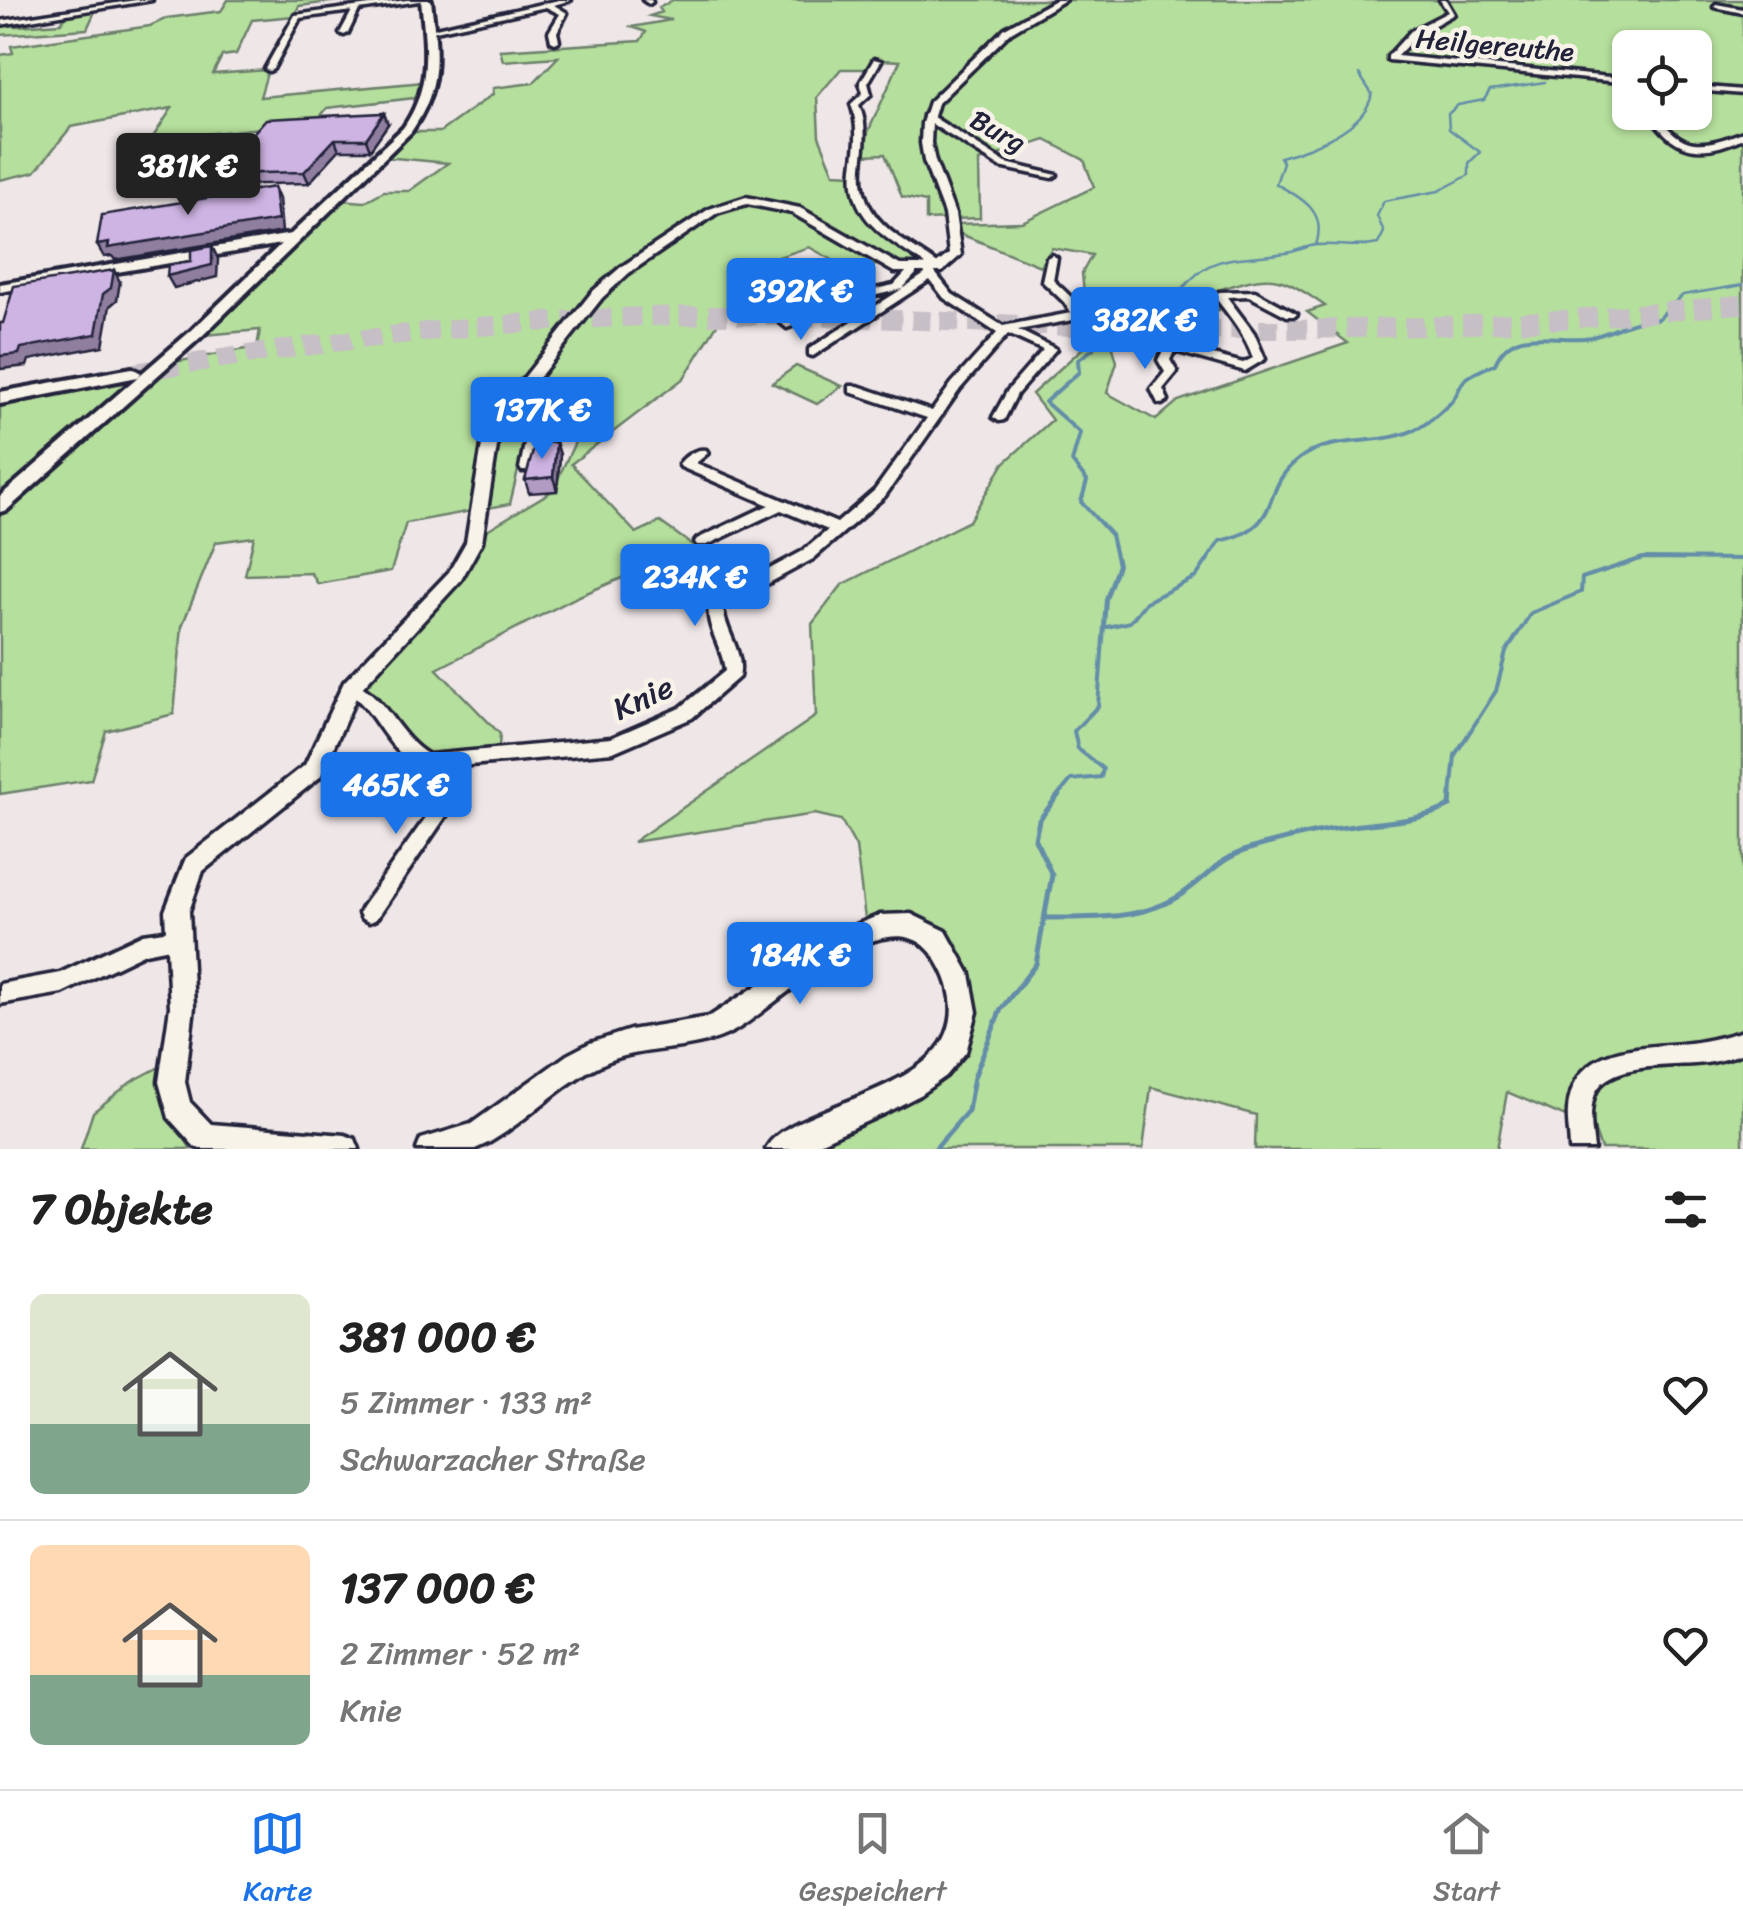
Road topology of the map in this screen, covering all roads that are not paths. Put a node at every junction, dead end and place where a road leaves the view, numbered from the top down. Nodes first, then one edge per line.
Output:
1 (149, 0) edge
2 (424, 0) edge
3 (568, 0) edge
4 (1061, 0) edge
5 (1444, 0) edge
6 (32, 6) dead end
7 (548, 6) junction
8 (1716, 6) dead end
9 (357, 8) junction
10 (1743, 10) edge
11 (28, 16) junction
12 (0, 23) edge
13 (431, 30) junction
14 (344, 33) dead end
15 (555, 41) dead end
16 (877, 62) dead end
17 (269, 69) dead end
18 (1612, 80) edge
19 (1712, 89) edge
20 (1743, 92) edge
21 (927, 117) junction
22 (1664, 130) edge
23 (1743, 135) edge
24 (1052, 175) dead end
25 (294, 242) junction
26 (1052, 258) dead end
27 (768, 268) dead end
28 (912, 272) junction
29 (932, 272) junction
30 (0, 288) edge
31 (1291, 314) dead end
32 (1078, 316) junction
33 (1004, 330) junction
34 (1171, 346) junction
35 (813, 352) dead end
36 (135, 380) junction
37 (854, 390) dead end
38 (0, 398) edge
39 (1162, 400) dead end
40 (934, 416) junction
41 (999, 417) dead end
42 (494, 424) junction
43 (701, 453) dead end
44 (527, 468) edge
45 (780, 505) junction
46 (0, 506) edge
47 (836, 528) junction
48 (702, 542) dead end
49 (352, 687) junction
50 (438, 763) junction
51 (368, 914) dead end
52 (178, 938) junction
53 (0, 994) edge
54 (1743, 1042) edge
55 (345, 1149) edge
56 (431, 1149) edge
57 (780, 1149) edge
58 (1582, 1149) edge

1 - 11 street
2 - 9 street
2 - 13 main road
3 - 7 street
4 - 21 street
5 - 18 street, Heilgereuthe
6 - 11 street
7 - 13 street
7 - 15 street
8 - 10 street
9 - 14 street
9 - 17 street
11 - 12 street
13 - 25 main road
16 - 29 street
19 - 20 street
21 - 24 street, Burg
21 - 29 street
22 - 23 street
25 - 30 main road
25 - 36 main road
26 - 32 street
27 - 28 street
28 - 29 street
28 - 42 street
29 - 33 street
29 - 35 street
31 - 34 street
32 - 33 street
32 - 34 street
33 - 40 street, Knie
33 - 41 street
34 - 39 street
36 - 38 main road
36 - 46 main road
37 - 40 street
40 - 47 street, Knie
42 - 44 street
42 - 49 street
43 - 45 street
45 - 47 street
45 - 48 street
47 - 50 street, Knie
49 - 50 street
49 - 52 street
50 - 51 street
52 - 53 street
52 - 55 street
54 - 58 street
56 - 57 street

